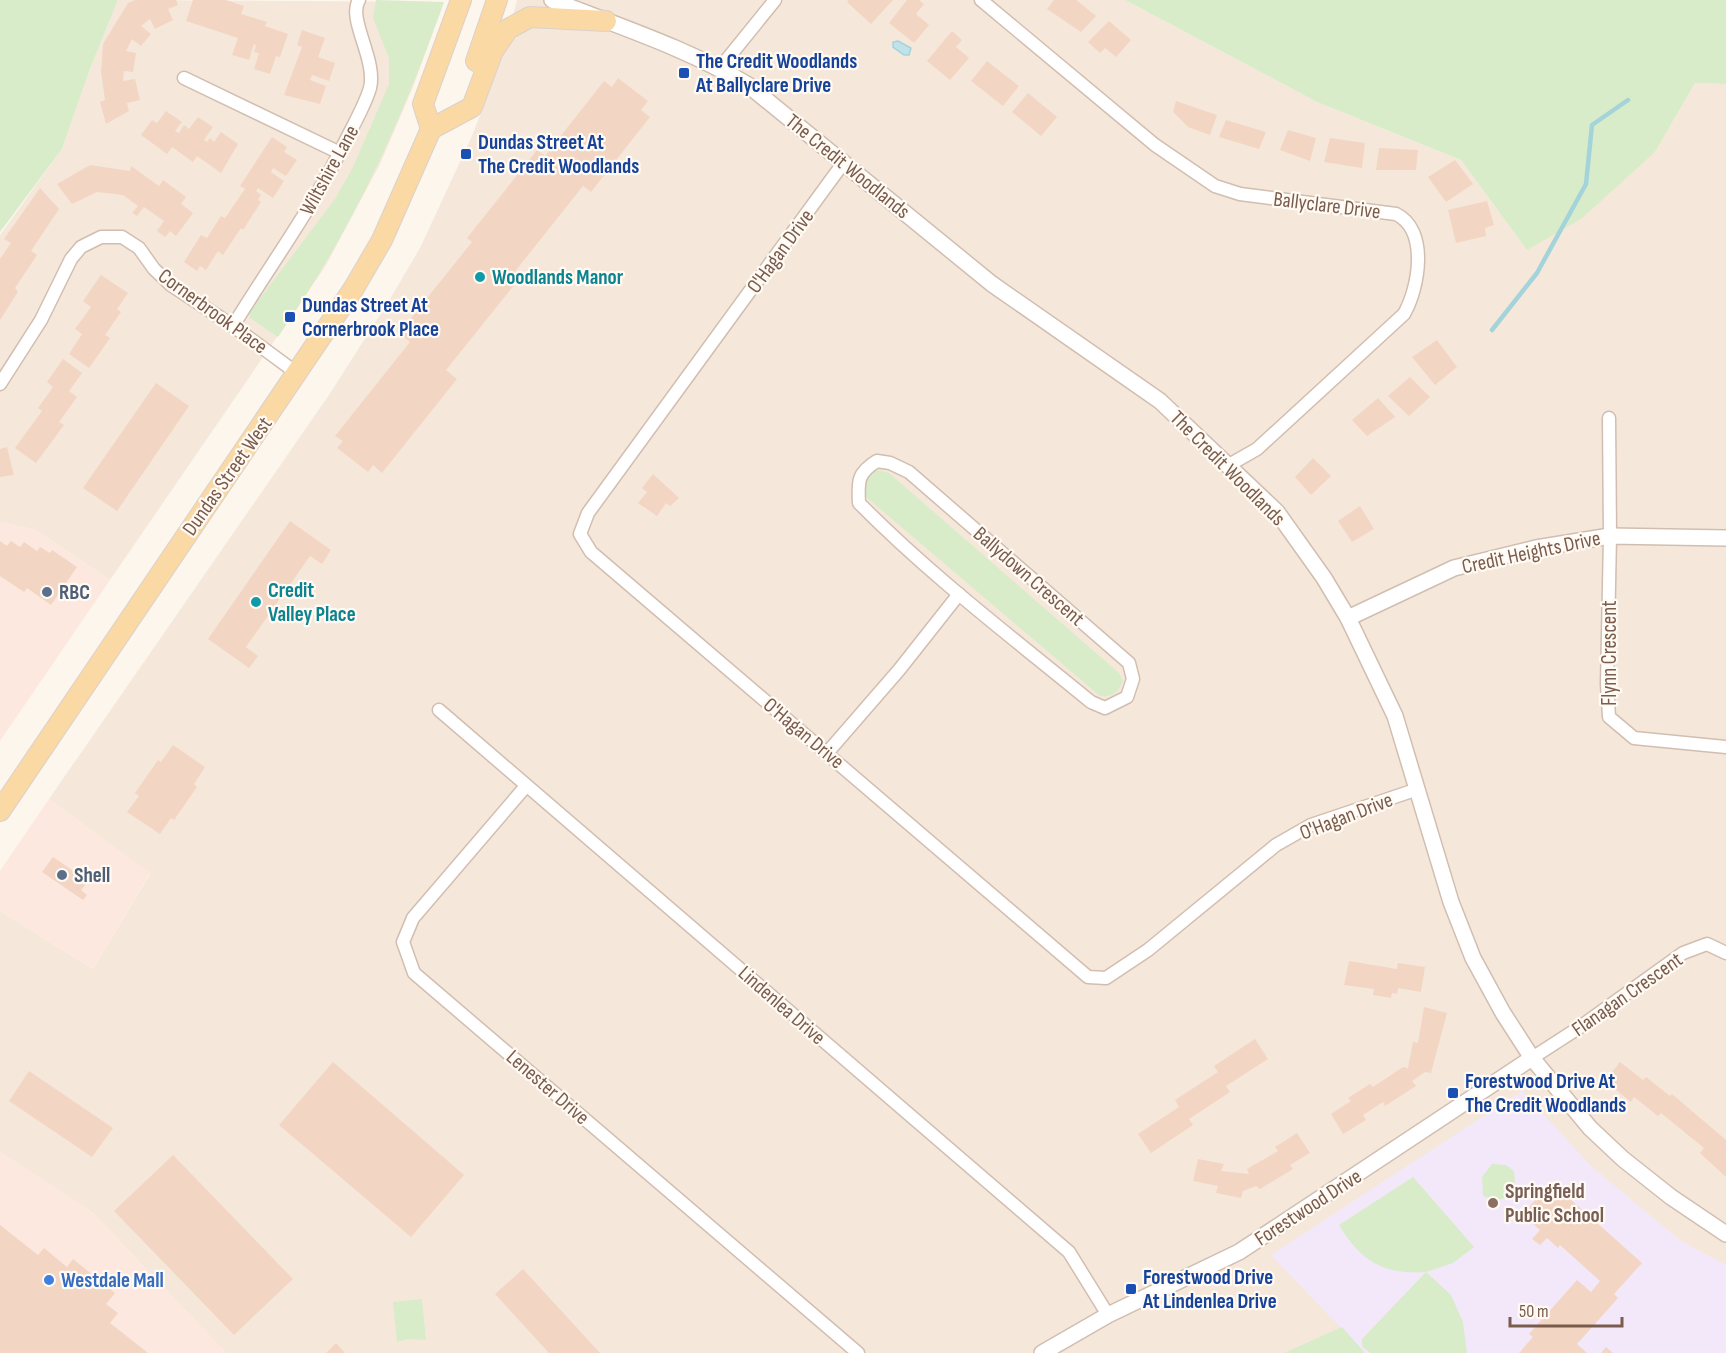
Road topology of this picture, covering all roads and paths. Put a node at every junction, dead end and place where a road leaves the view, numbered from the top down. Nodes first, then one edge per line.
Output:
1 (359, 0) edge
2 (461, 0) edge
3 (497, 0) edge
4 (552, 0) edge
5 (774, 0) edge
6 (981, 0) edge
7 (606, 21) junction
8 (720, 68) junction
9 (184, 78) dead end
10 (455, 117) junction
11 (431, 129) junction
12 (340, 153) junction
13 (844, 162) junction
14 (233, 326) junction
15 (297, 374) junction
16 (0, 384) edge
17 (1609, 418) dead end
18 (1229, 465) junction
19 (1610, 536) junction
20 (1726, 538) edge
21 (959, 594) junction
22 (1348, 618) junction
23 (439, 710) dead end
24 (1726, 747) edge
25 (827, 753) junction
26 (526, 786) junction
27 (1415, 790) junction
28 (0, 811) edge
29 (1726, 952) edge
30 (1532, 1058) junction
31 (1726, 1234) edge
32 (1108, 1316) junction
33 (858, 1353) edge
34 (1042, 1353) edge

1 - 12 street, Wiltshire Lane
2 - 11 main road
3 - 10 main road
4 - 7 street, The Credit Woodlands
5 - 8 street
6 - 18 street, Ballyclare Drive
7 - 8 street, The Credit Woodlands
7 - 10 main road
8 - 13 street, The Credit Woodlands
9 - 12 street
10 - 11 main road
11 - 15 main road, Dundas Street West
12 - 14 street, Wiltshire Lane
13 - 18 street, The Credit Woodlands
13 - 25 street, O'Hagan Drive
14 - 15 street, Cornerbrook Place
14 - 16 street, Cornerbrook Place
15 - 28 main road, Dundas Street West
17 - 19 street, Flynn Crescent
18 - 22 street, The Credit Woodlands
19 - 20 street, Credit Heights Drive
19 - 22 street, Credit Heights Drive
19 - 24 street, Flynn Crescent
21 - 21 street, Ballydown Crescent
21 - 25 street
22 - 27 street, The Credit Woodlands
23 - 26 street, Lindenlea Drive
25 - 27 street, O'Hagan Drive
26 - 32 street, Lindenlea Drive
26 - 33 street, Lenester Drive
27 - 30 street, The Credit Woodlands
29 - 30 street, Flanagan Crescent
30 - 31 street, The Credit Woodlands
30 - 32 street, Forestwood Drive
32 - 34 street, Forestwood Drive

